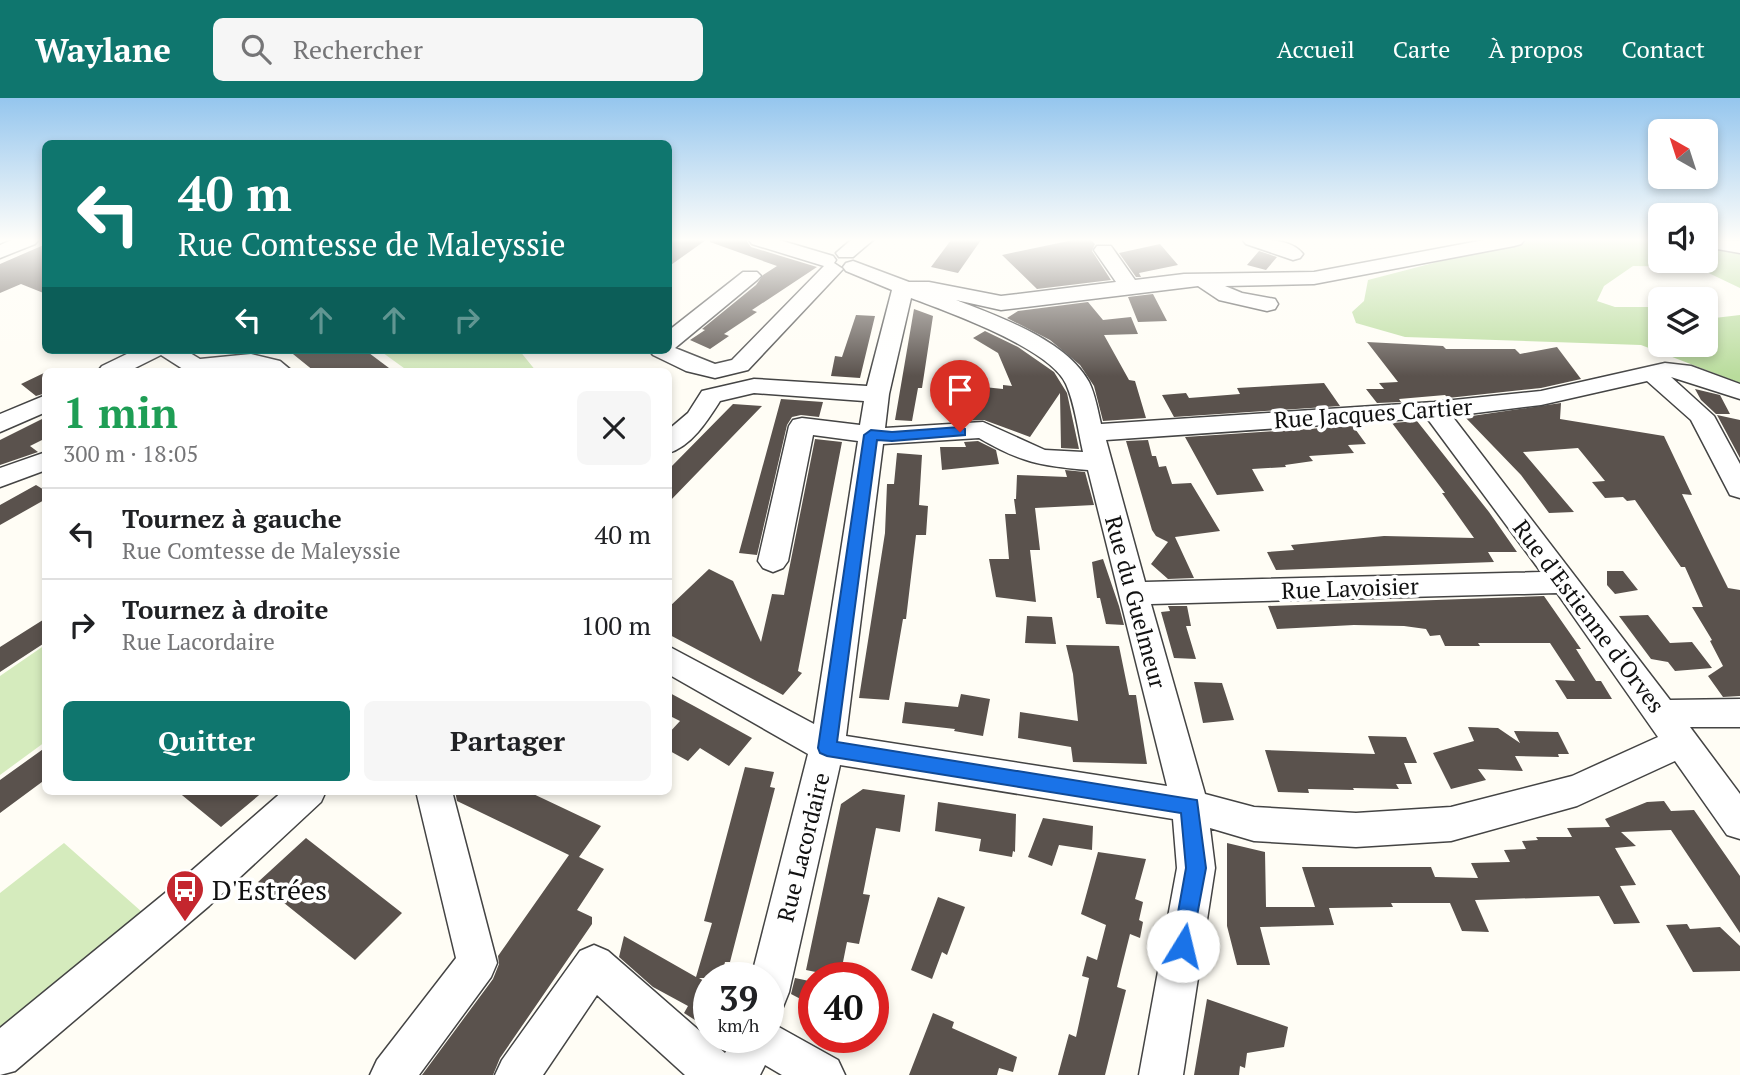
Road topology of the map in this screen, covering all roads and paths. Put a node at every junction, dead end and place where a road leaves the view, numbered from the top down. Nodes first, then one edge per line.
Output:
1 (738, 286) edge
2 (817, 286) edge
3 (897, 286) edge
4 (1129, 286) joint
5 (1133, 286) edge
6 (1210, 286) edge
7 (903, 288) junction
8 (1267, 304) dead end
9 (672, 340) edge
10 (146, 354) edge
11 (174, 354) edge
12 (669, 354) edge
13 (116, 368) edge
14 (192, 368) edge
15 (197, 368) edge
16 (276, 368) edge
17 (1651, 373) junction
18 (1740, 392) edge
19 (877, 394) junction
20 (42, 404) edge
21 (1434, 410) junction
22 (0, 424) edge
23 (871, 435) junction
24 (672, 441) edge
25 (1095, 447) junction
26 (42, 462) edge
27 (0, 478) edge
28 (1740, 489) edge
29 (773, 561) dead end
30 (1565, 582) junction
31 (1135, 593) junction
32 (672, 660) edge
33 (1740, 713) edge
34 (1662, 714) junction
35 (1682, 742) junction
36 (827, 748) junction
37 (1705, 774) junction
38 (1740, 782) edge
39 (304, 795) edge
40 (435, 795) edge
41 (1190, 806) junction
42 (1740, 823) edge
43 (775, 962) edge
44 (749, 1053) edge
45 (784, 1053) edge
46 (0, 1056) edge
47 (392, 1075) edge
48 (517, 1075) edge
49 (717, 1075) edge
50 (737, 1075) edge
51 (823, 1075) edge
52 (1161, 1075) edge

1 - 9 street
2 - 12 street
3 - 7 street, Rue du Guelmeur
4 - 5 street
4 - 7 street
6 - 8 street
7 - 19 street, Rue Lacordaire
7 - 25 street, Rue du Guelmeur
10 - 13 street
11 - 14 street
15 - 16 street
17 - 18 street, Rue Jacques Cartier
17 - 21 street, Rue Jacques Cartier
17 - 28 street
19 - 23 street, Rue Lacordaire
19 - 24 street
20 - 22 street
21 - 25 street, Rue Jacques Cartier
21 - 30 street, Rue d'Estienne d'Orves
23 - 25 street, Rue Jacques Cartier
23 - 29 street
23 - 36 street, Rue Lacordaire
25 - 31 street, Rue du Guelmeur
26 - 27 street
30 - 31 street, Rue Lavoisier
30 - 34 street, Rue d'Estienne d'Orves
31 - 41 street, Rue du Guelmeur
32 - 36 street
33 - 34 street
34 - 35 street, Rue d'Estienne d'Orves
35 - 37 street, Rue d'Estienne d'Orves
35 - 41 street
36 - 41 street
36 - 43 street, Rue Lacordaire
37 - 38 street
37 - 42 street, Rue d'Estienne d'Orves
39 - 46 street
40 - 47 street
41 - 52 street, Rue du Guelmeur
44 - 50 street
45 - 51 street
48 - 49 street

